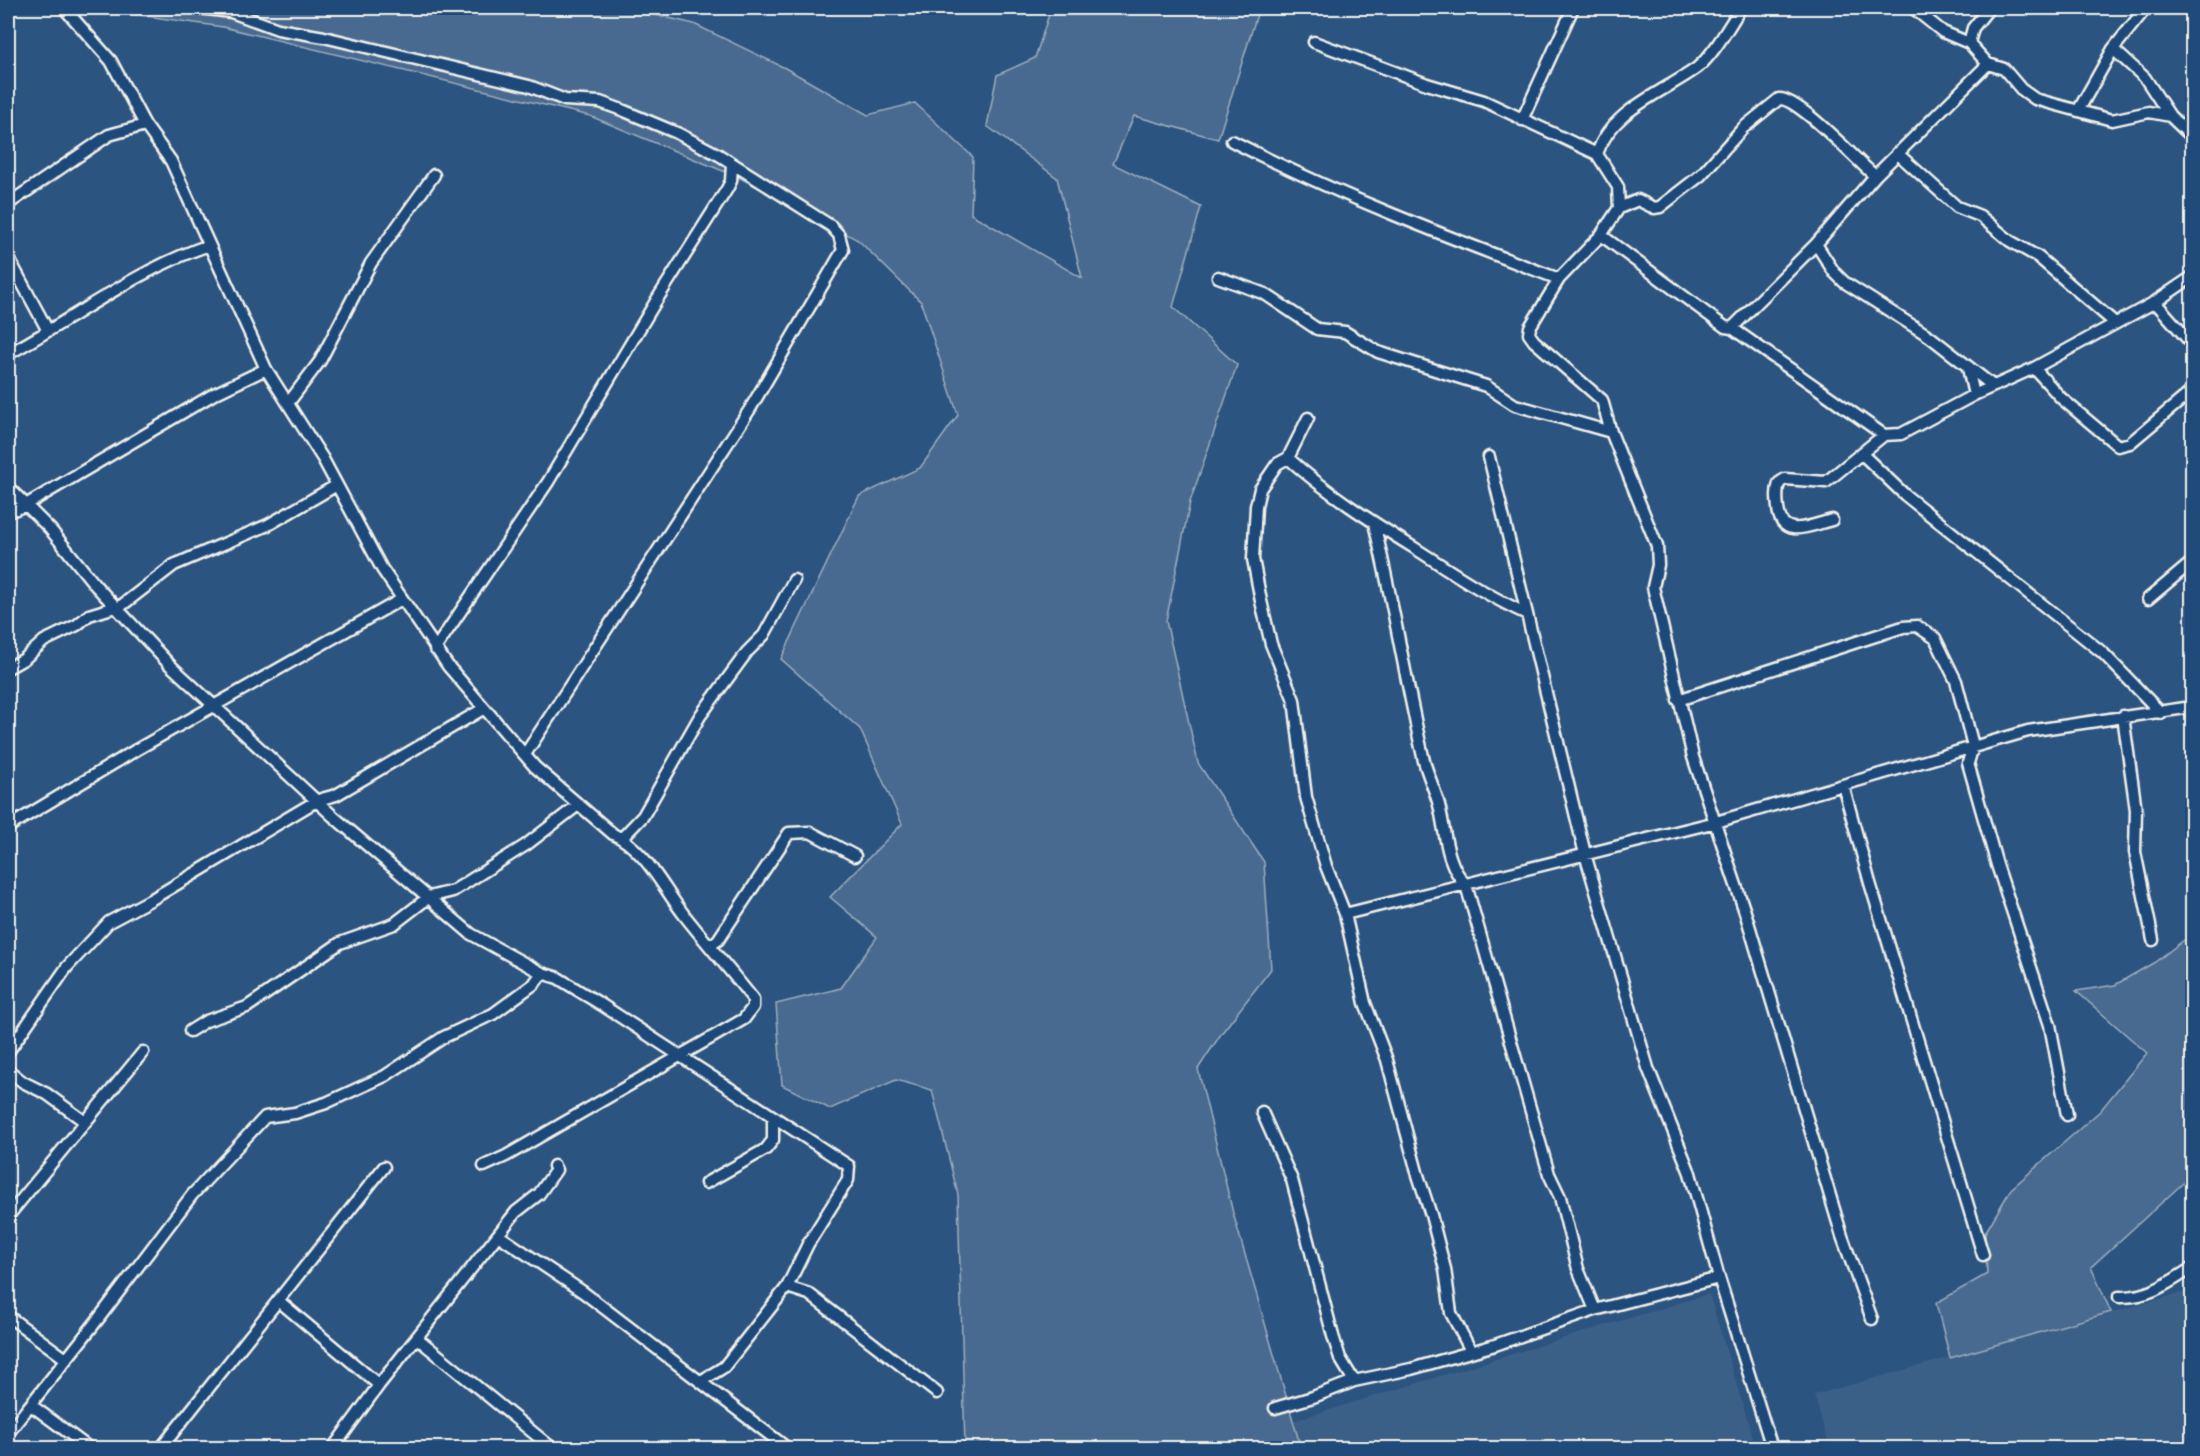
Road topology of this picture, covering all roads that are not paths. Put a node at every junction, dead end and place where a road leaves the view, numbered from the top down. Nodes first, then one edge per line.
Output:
1 (64, 8) edge
2 (199, 8) edge
3 (1573, 8) edge
4 (1740, 8) edge
5 (1913, 8) edge
6 (1989, 8) edge
7 (2146, 8) edge
8 (1973, 28) junction
9 (1956, 37) junction
10 (1314, 42) dead end
11 (1969, 43) junction
12 (2113, 49) junction
13 (1988, 63) junction
14 (2078, 111) junction
15 (2170, 116) junction
16 (1522, 120) junction
17 (145, 125) junction
18 (2193, 137) edge
19 (1232, 141) dead end
20 (1897, 153) junction
21 (1597, 154) junction
22 (732, 165) junction
23 (434, 175) dead end
24 (1875, 176) junction
25 (8, 204) edge
26 (1619, 208) junction
27 (1601, 235) junction
28 (1816, 244) junction
29 (209, 245) junction
30 (8, 257) edge
31 (1218, 277) dead end
32 (2193, 277) edge
33 (1559, 279) junction
34 (2155, 302) junction
35 (2115, 322) junction
36 (1732, 328) junction
37 (47, 329) junction
38 (2193, 344) edge
39 (8, 354) edge
40 (1968, 368) junction
41 (2034, 368) junction
42 (266, 369) junction
43 (1993, 386) junction
44 (2193, 391) edge
45 (1974, 395) junction
46 (289, 402) junction
47 (1308, 418) dead end
48 (1611, 432) junction
49 (1884, 435) junction
50 (1863, 454) junction
51 (1489, 457) dead end
52 (1288, 459) junction
53 (337, 485) junction
54 (8, 487) edge
55 (24, 506) junction
56 (8, 512) edge
57 (1832, 520) dead end
58 (1374, 523) junction
59 (2193, 562) edge
60 (794, 580) dead end
61 (402, 599) junction
62 (2148, 599) dead end
63 (116, 608) junction
64 (1527, 614) junction
65 (435, 649) junction
66 (8, 668) edge
67 (1678, 700) junction
68 (215, 706) junction
69 (2193, 707) edge
70 (483, 709) junction
71 (2160, 713) junction
72 (2123, 716) junction
73 (1973, 746) junction
74 (526, 753) junction
75 (1843, 785) junction
76 (318, 801) junction
77 (578, 806) junction
78 (1716, 822) junction
79 (8, 827) edge
80 (622, 838) junction
81 (1585, 854) junction
82 (855, 856) dead end
83 (1466, 885) junction
84 (429, 897) junction
85 (1345, 914) junction
86 (2153, 940) dead end
87 (706, 942) junction
88 (542, 973) junction
89 (190, 1031) dead end
90 (8, 1052) edge
91 (143, 1052) dead end
92 (679, 1056) junction
93 (8, 1070) edge
94 (1262, 1112) dead end
95 (2067, 1115) dead end
96 (773, 1118) junction
97 (84, 1121) junction
98 (484, 1166) dead end
99 (554, 1166) dead end
100 (384, 1167) dead end
101 (706, 1183) dead end
102 (8, 1216) edge
103 (498, 1235) junction
104 (1983, 1254) dead end
105 (2193, 1268) edge
106 (1719, 1278) junction
107 (788, 1287) junction
108 (2119, 1297) dead end
109 (280, 1302) junction
110 (1595, 1310) junction
111 (8, 1316) edge
112 (1872, 1319) dead end
113 (417, 1338) junction
114 (1471, 1351) junction
115 (66, 1359) junction
116 (701, 1381) junction
117 (1354, 1381) junction
118 (379, 1385) junction
119 (937, 1393) dead end
120 (31, 1405) junction
121 (1275, 1408) dead end
122 (8, 1433) edge
123 (786, 1448) edge
124 (89, 1449) edge
125 (161, 1449) edge
126 (333, 1449) edge
127 (552, 1449) edge
128 (1772, 1449) edge

1 - 17 street
2 - 22 street
3 - 16 street
4 - 21 street
5 - 9 street
6 - 8 street
7 - 12 street
8 - 9 street
8 - 11 street
9 - 11 street
10 - 16 street
11 - 13 street
12 - 14 street
12 - 15 street
13 - 14 street
13 - 20 street
14 - 15 street
15 - 18 street
16 - 21 street
17 - 25 street
17 - 29 street
19 - 33 street
20 - 24 street
20 - 35 street
21 - 26 street
22 - 65 street
22 - 74 street
23 - 46 street
24 - 26 street
24 - 28 street
26 - 27 street
27 - 33 street
27 - 36 street
28 - 36 street
28 - 40 street
29 - 37 street
29 - 42 street
30 - 37 street
31 - 48 street
32 - 34 street
33 - 48 street
34 - 35 street
34 - 38 street
35 - 41 street
36 - 49 street
37 - 39 street
40 - 43 street
40 - 45 street
41 - 43 street
41 - 44 street
42 - 46 street
42 - 55 street
43 - 45 street
45 - 49 street
46 - 53 street
47 - 52 street
48 - 67 street
49 - 50 street
50 - 57 street
50 - 71 street
51 - 64 street
52 - 58 street
52 - 85 street
53 - 61 street
53 - 63 street
54 - 55 street
55 - 56 street
55 - 63 street
58 - 64 street
58 - 83 street
59 - 62 street
60 - 80 street
61 - 65 street
61 - 68 street
63 - 66 street
63 - 68 street
64 - 81 street
65 - 70 street
67 - 73 street
67 - 78 street
68 - 76 street
68 - 79 street
69 - 71 street
70 - 74 street
70 - 76 street
71 - 72 street
72 - 73 street
72 - 86 street
73 - 75 street
73 - 95 street
74 - 77 street
75 - 78 street
75 - 104 street
76 - 84 street
76 - 90 street
77 - 80 street
77 - 84 street
78 - 81 street
78 - 112 street
80 - 87 street
81 - 83 street
81 - 106 street
82 - 87 street
83 - 85 street
83 - 110 street
84 - 88 street
84 - 89 street
85 - 114 street
87 - 92 street
88 - 92 street
88 - 115 street
91 - 97 street
92 - 96 street
92 - 98 street
93 - 97 street
94 - 117 street
96 - 101 street
96 - 107 street
97 - 102 street
99 - 103 street
100 - 109 street
103 - 113 street
103 - 116 street
105 - 108 street
106 - 110 street
106 - 128 street
107 - 116 street
107 - 119 street
109 - 118 street
109 - 125 street
110 - 114 street
111 - 115 street
113 - 118 street
113 - 127 street
114 - 117 street
115 - 120 street
116 - 123 street
117 - 121 street
118 - 126 street
120 - 122 street
120 - 124 street

